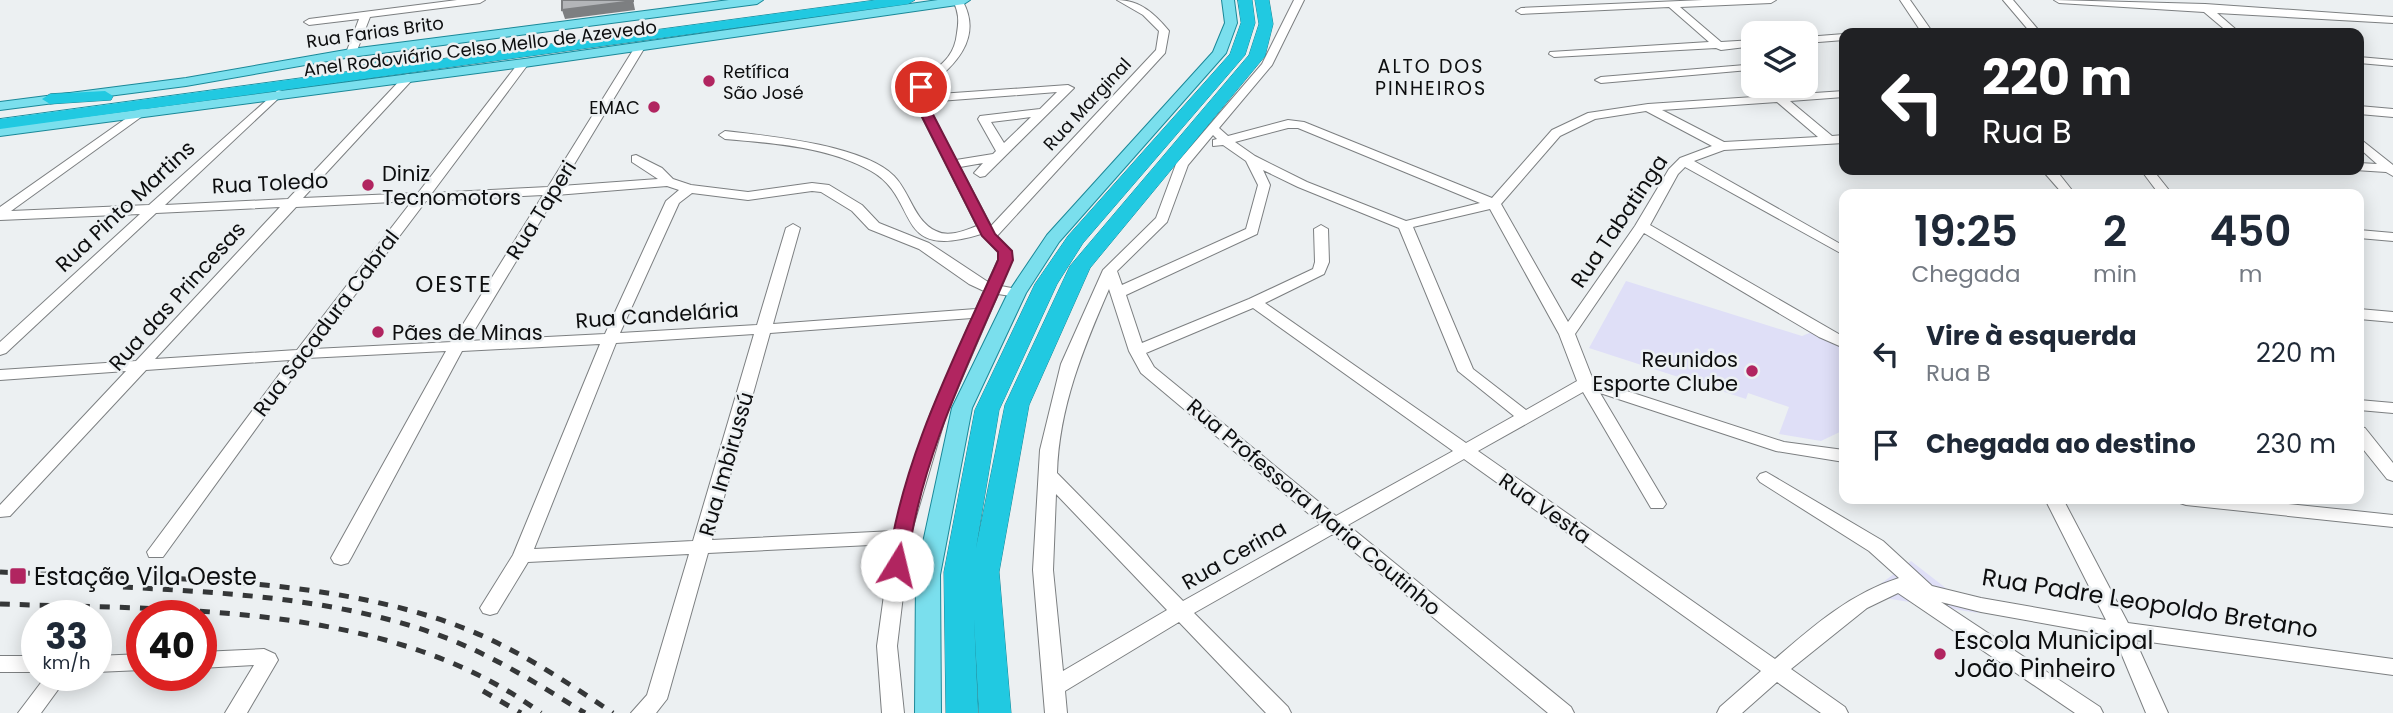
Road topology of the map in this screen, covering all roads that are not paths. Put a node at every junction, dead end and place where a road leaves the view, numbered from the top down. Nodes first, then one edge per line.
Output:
1 (480, 0) edge
2 (757, 0) edge
3 (908, 0) edge
4 (964, 0) edge
5 (1122, 0) edge
6 (1228, 0) edge
7 (1245, 0) edge
8 (1262, 0) edge
9 (1299, 0) edge
10 (1771, 0) edge
11 (1905, 0) edge
12 (2008, 0) edge
13 (2059, 0) edge
14 (2197, 0) edge
15 (958, 1) edge
16 (676, 6) edge
17 (1673, 6) junction
18 (866, 7) edge
19 (2207, 9) junction
20 (1521, 11) dead end
21 (366, 14) junction
22 (2393, 20) edge
23 (309, 22) dead end
24 (714, 22) junction
25 (574, 24) junction
26 (1924, 28) edge
27 (2032, 28) edge
28 (2229, 28) edge
29 (1839, 37) edge
30 (1818, 39) edge
31 (1741, 44) edge
32 (1719, 46) junction
33 (640, 47) junction
34 (351, 53) junction
35 (1554, 54) dead end
36 (2364, 60) edge
37 (524, 63) junction
38 (2393, 63) edge
39 (1741, 64) edge
40 (365, 67) junction
41 (1741, 71) edge
42 (403, 73) junction
43 (1601, 80) dead end
44 (192, 90) junction
45 (278, 93) junction
46 (1839, 94) edge
47 (50, 99) junction
48 (919, 99) junction
49 (1781, 99) junction
50 (0, 106) edge
51 (1648, 107) junction
52 (2364, 110) edge
53 (142, 112) junction
54 (1043, 112) junction
55 (2393, 113) edge
56 (0, 116) edge
57 (0, 124) edge
58 (1212, 128) junction
59 (0, 132) edge
60 (724, 135) dead end
61 (1828, 139) junction
62 (1839, 139) edge
63 (1224, 141) junction
64 (1722, 146) junction
65 (2364, 146) edge
66 (1192, 148) junction
67 (999, 154) junction
68 (635, 159) dead end
69 (1252, 161) junction
70 (1684, 161) junction
71 (954, 164) junction
72 (2364, 167) edge
73 (2392, 170) edge
74 (980, 173) dead end
75 (2052, 175) edge
76 (2151, 175) edge
77 (667, 182) junction
78 (689, 189) junction
79 (2065, 189) edge
80 (2162, 189) edge
81 (552, 191) junction
82 (421, 195) junction
83 (290, 203) junction
84 (1494, 204) junction
85 (153, 210) junction
86 (0, 214) edge
87 (1405, 225) junction
88 (1642, 226) junction
89 (793, 228) dead end
90 (1321, 229) dead end
91 (988, 232) junction
92 (2364, 234) edge
93 (2393, 237) edge
94 (1839, 248) edge
95 (1110, 270) junction
96 (992, 288) junction
97 (1017, 293) junction
98 (1118, 293) junction
99 (1254, 302) junction
100 (981, 313) junction
101 (2364, 314) edge
102 (2393, 317) edge
103 (764, 330) junction
104 (1567, 334) junction
105 (610, 339) junction
106 (1839, 340) edge
107 (455, 349) junction
108 (0, 350) edge
109 (1137, 351) junction
110 (302, 354) junction
111 (146, 363) junction
112 (0, 375) edge
113 (1586, 383) junction
114 (2364, 405) edge
115 (2393, 408) edge
116 (1524, 416) junction
117 (2364, 438) edge
118 (1462, 450) junction
119 (1839, 455) edge
120 (1047, 474) junction
121 (2393, 475) edge
122 (1766, 478) dead end
123 (1657, 504) dead end
124 (2057, 504) edge
125 (2233, 504) edge
126 (4, 512) dead end
127 (2393, 521) edge
128 (1334, 524) junction
129 (901, 537) junction
130 (703, 546) junction
131 (156, 552) dead end
132 (522, 556) junction
133 (341, 558) dead end
134 (1900, 585) junction
135 (1925, 589) junction
136 (489, 608) dead end
137 (1181, 611) junction
138 (2121, 630) junction
139 (217, 659) edge
140 (0, 664) edge
141 (21, 664) edge
142 (2393, 667) edge
143 (1777, 671) junction
144 (1052, 688) junction
145 (46, 691) edge
146 (649, 706) edge
147 (29, 713) edge
148 (236, 713) edge
149 (893, 713) edge
150 (928, 713) edge
151 (962, 713) edge
152 (995, 713) edge
153 (1056, 713) edge
154 (1280, 713) edge
155 (1563, 713) edge
156 (1728, 713) edge
157 (1837, 713) edge
158 (2092, 713) edge
159 (2157, 713) edge

1 - 21 street
2 - 16 main road, Rua Farias Brito
3 - 24 highway, Anel Rodoviário Celso Mello de Azevedo
4 - 15 main road, Anel Rodoviário Celso Mello de Azevedo
5 - 91 street, Rua Marginal
6 - 97 main road
7 - 151 highway
8 - 152 highway
9 - 58 street
10 - 17 street
11 - 26 street
12 - 27 street
13 - 19 street
14 - 19 street
15 - 18 main road, Anel Rodoviário Celso Mello de Azevedo
15 - 48 street
16 - 25 main road, Rua Farias Brito
17 - 20 street
17 - 32 street
18 - 24 highway, Anel Rodoviário Celso Mello de Azevedo
18 - 33 main road, Anel Rodoviário Celso Mello de Azevedo
19 - 22 street
19 - 28 street
21 - 23 street
21 - 34 street
24 - 40 highway, Anel Rodoviário Celso Mello de Azevedo
24 - 42 highway, Anel Rodoviário Celso Mello de Azevedo
25 - 34 main road, Rua Farias Brito
25 - 40 main road
29 - 30 street
31 - 32 street
32 - 35 street
32 - 39 street
33 - 37 main road, Anel Rodoviário Celso Mello de Azevedo
33 - 81 street, Rua Taperi
34 - 47 main road, Rua Farias Brito
36 - 38 street
37 - 42 main road, Anel Rodoviário Celso Mello de Azevedo
37 - 82 street, Rua Sacadura Cabral
40 - 44 highway, Anel Rodoviário Celso Mello de Azevedo
41 - 43 street
42 - 45 main road, Anel Rodoviário Celso Mello de Azevedo
42 - 57 highway, Anel Rodoviário Celso Mello de Azevedo
42 - 83 street, Rua das Princesas
44 - 47 highway
44 - 56 highway, Anel Rodoviário Celso Mello de Azevedo
45 - 53 main road, Anel Rodoviário Celso Mello de Azevedo
45 - 85 street, Rua Pinto Martins
46 - 49 street
47 - 50 main road, Rua Farias Brito
48 - 54 street
48 - 71 street
49 - 51 street
49 - 61 street
51 - 64 street
51 - 84 street
52 - 55 street
53 - 59 main road, Anel Rodoviário Celso Mello de Azevedo
53 - 86 street
54 - 67 street
54 - 67 street
58 - 63 street
58 - 66 street
60 - 91 street
61 - 62 street, Rua Tabatinga
61 - 64 street, Rua Tabatinga
63 - 66 street
63 - 69 street
63 - 84 street
64 - 70 street, Rua Tabatinga
65 - 73 street
66 - 95 street
67 - 71 street
67 - 74 street
68 - 77 street
69 - 87 street
69 - 98 street
70 - 88 street, Rua Tabatinga
70 - 94 street
71 - 91 street
72 - 73 street
75 - 79 street
76 - 80 street
77 - 78 street
77 - 81 street, Rua Toledo
78 - 96 street
78 - 105 street
81 - 82 street, Rua Toledo
81 - 107 street, Rua Taperi
82 - 83 street, Rua Toledo
82 - 110 street, Rua Sacadura Cabral
83 - 85 street, Rua Toledo
83 - 111 street, Rua das Princesas
84 - 87 street
84 - 104 street
85 - 86 street, Rua Toledo
85 - 108 street, Rua Pinto Martins
87 - 116 street
88 - 104 street, Rua Tabatinga
88 - 106 street
89 - 103 street, Rua Imbirussú
90 - 99 street
91 - 96 street
92 - 93 street
95 - 98 street, Rua Professora Maria Coutinho
95 - 120 street
96 - 97 street
96 - 100 street
97 - 150 main road
98 - 109 street, Rua Professora Maria Coutinho
99 - 109 street
99 - 118 street, Rua Vesta
100 - 103 street, Rua Candelária
100 - 129 street
101 - 102 street
103 - 105 street, Rua Candelária
103 - 130 street, Rua Imbirussú
104 - 113 street
105 - 107 street, Rua Candelária
105 - 132 street
107 - 110 street, Rua Candelária
107 - 133 street, Rua Taperi
109 - 128 street, Rua Professora Maria Coutinho
110 - 111 street, Rua Candelária
110 - 131 street, Rua Sacadura Cabral
111 - 112 street, Rua Candelária
111 - 126 street, Rua das Princesas
113 - 116 street, Rua Cerina
113 - 119 street
113 - 123 street
114 - 115 street
116 - 118 street, Rua Cerina
117 - 121 street
118 - 128 street, Rua Cerina
118 - 143 street, Rua Vesta
120 - 137 street
120 - 144 street
122 - 135 street
124 - 138 street
125 - 127 street
128 - 137 street, Rua Cerina
128 - 155 street, Rua Professora Maria Coutinho
129 - 130 street
129 - 149 street
130 - 132 street
130 - 146 street, Rua Imbirussú
132 - 136 street
134 - 135 street, Rua Padre Leopoldo Bretano
134 - 143 street
134 - 158 street
135 - 138 street, Rua Padre Leopoldo Bretano
137 - 144 street, Rua Cerina
137 - 154 street
138 - 142 street, Rua Padre Leopoldo Bretano
138 - 159 street
139 - 148 street
140 - 141 street
143 - 156 street
143 - 157 street, Rua Vesta
144 - 153 street
145 - 147 street

